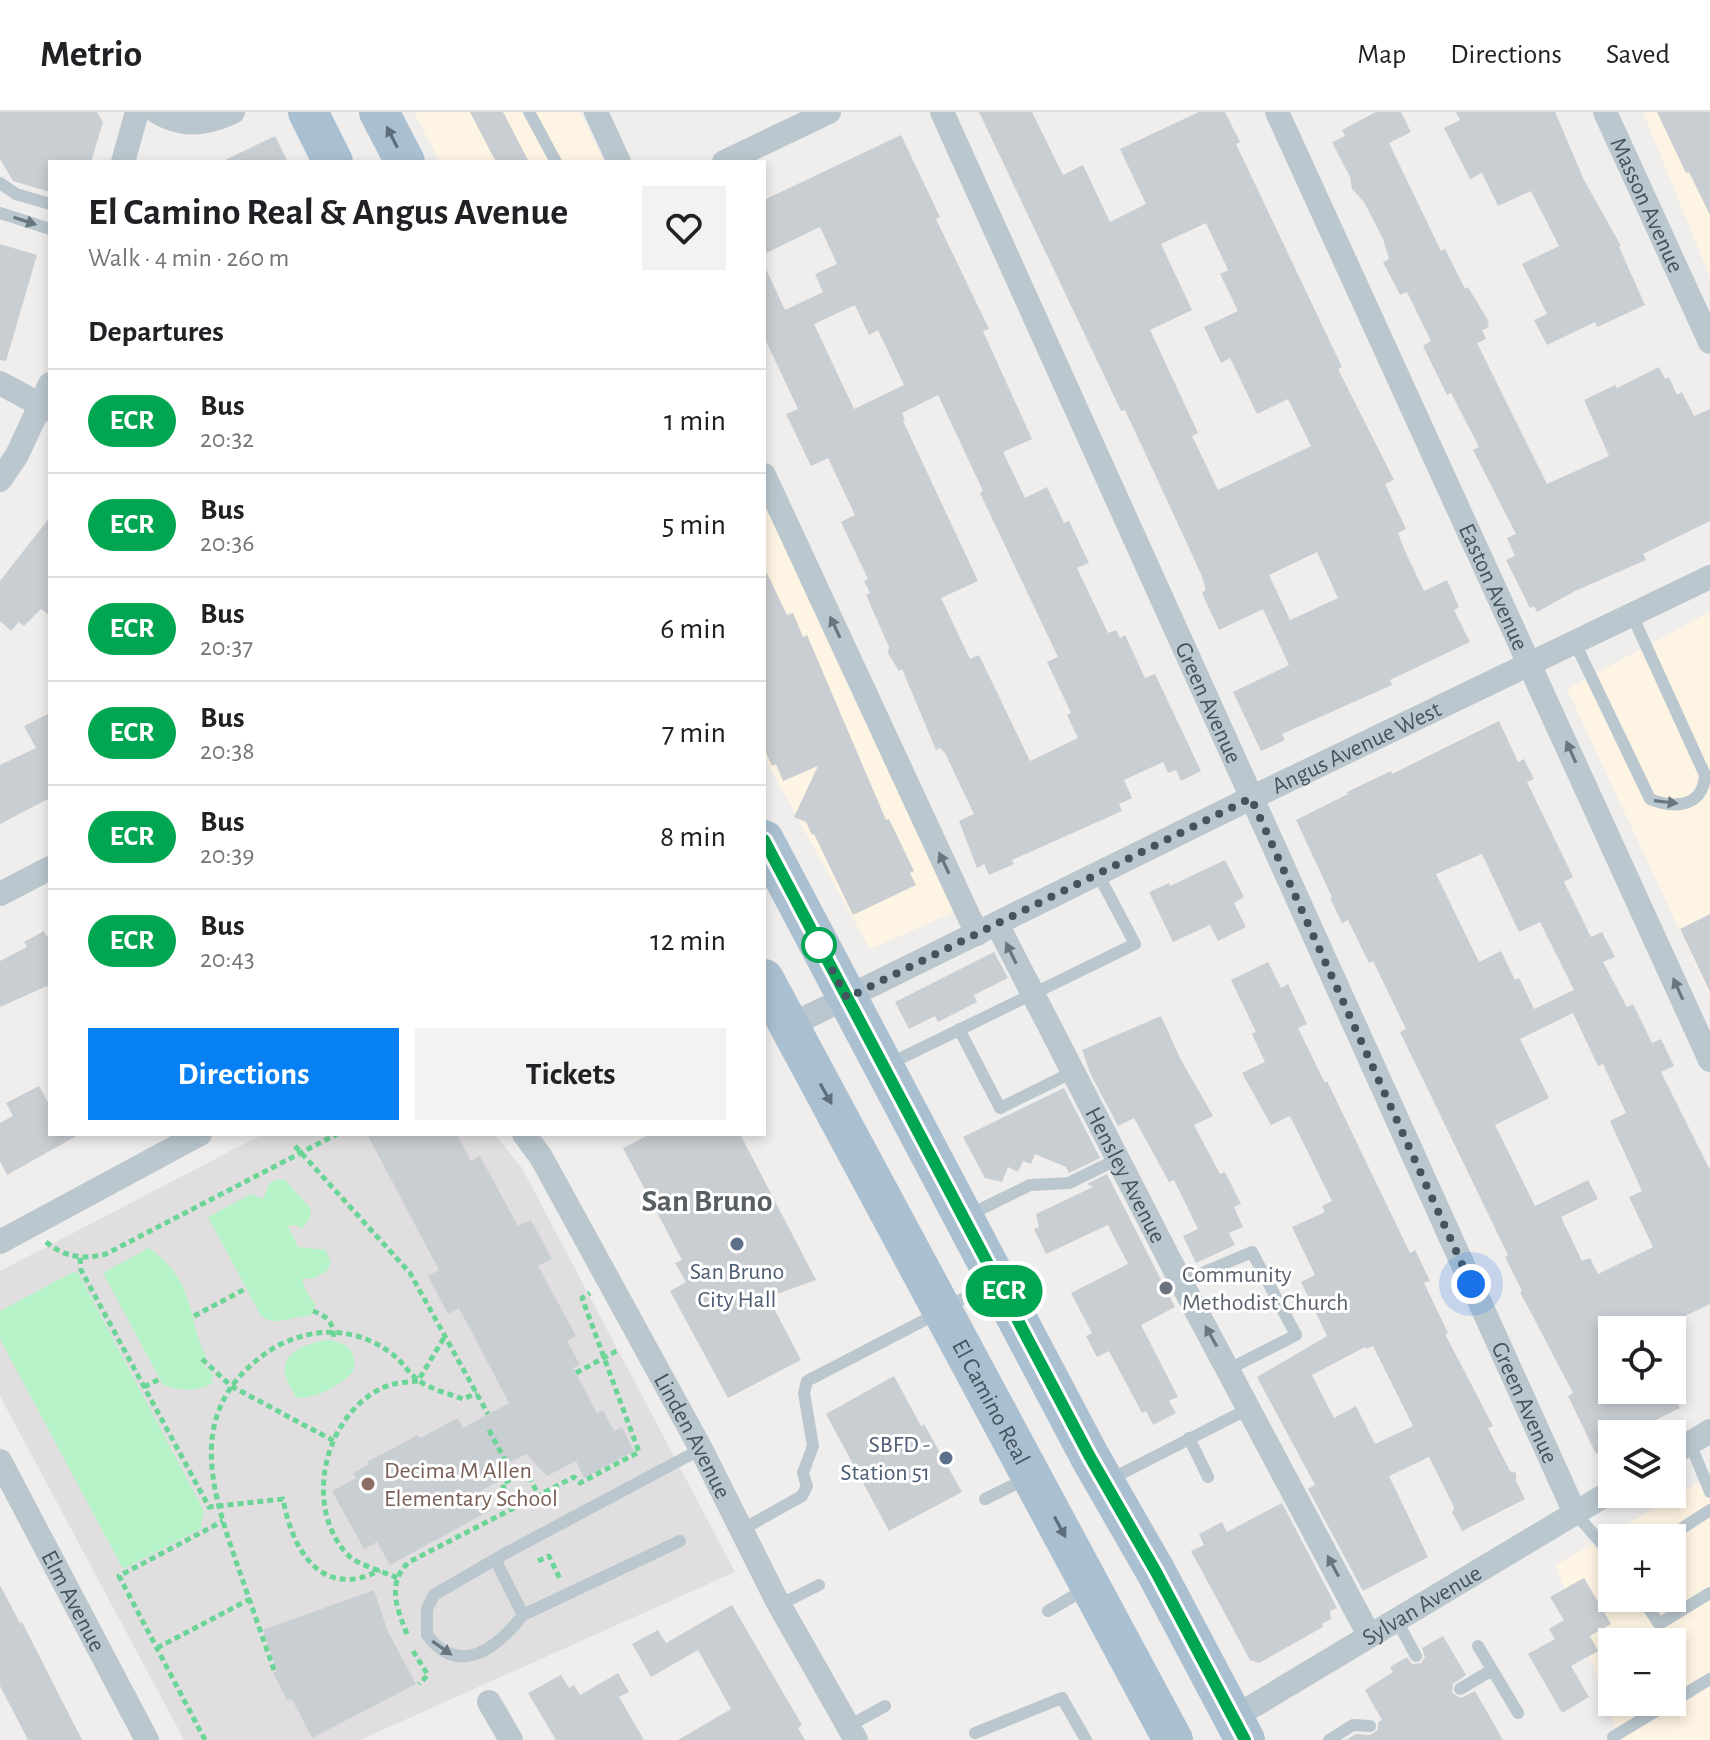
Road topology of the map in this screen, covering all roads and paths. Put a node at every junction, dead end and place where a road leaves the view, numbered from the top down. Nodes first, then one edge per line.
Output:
1 (137, 112) edge
2 (157, 112) edge
3 (233, 112) edge
4 (308, 112) edge
5 (379, 112) edge
6 (529, 112) edge
7 (596, 112) edge
8 (829, 112) edge
9 (942, 112) edge
10 (1277, 112) edge
11 (1605, 112) edge
12 (124, 160) edge
13 (332, 160) edge
14 (404, 160) edge
15 (555, 160) edge
16 (618, 160) edge
17 (728, 160) edge
18 (0, 183) edge
19 (48, 203) edge
20 (0, 213) edge
21 (48, 228) edge
22 (1710, 342) edge
23 (0, 383) edge
24 (47, 400) edge
25 (766, 479) edge
26 (0, 480) edge
27 (1710, 577) edge
28 (1632, 615) junction
29 (1575, 643) junction
30 (1531, 664) junction
31 (1251, 798) junction
32 (766, 844) edge
33 (48, 869) edge
34 (1098, 874) junction
35 (0, 894) edge
36 (987, 929) junction
37 (766, 983) edge
38 (1031, 995) junction
39 (847, 998) junction
40 (789, 1026) junction
41 (959, 1029) junction
42 (1710, 1060) edge
43 (884, 1066) junction
44 (1073, 1072) junction
45 (196, 1136) edge
46 (333, 1136) edge
47 (525, 1136) edge
48 (295, 1146) dead end
49 (300, 1153) junction
50 (1118, 1159) junction
51 (964, 1217) junction
52 (42, 1239) dead end
53 (0, 1242) edge
54 (80, 1258) junction
55 (997, 1278) junction
56 (1181, 1282) junction
57 (247, 1288) dead end
58 (594, 1291) dead end
59 (944, 1310) junction
60 (313, 1311) dead end
61 (194, 1316) dead end
62 (334, 1333) junction
63 (445, 1336) junction
64 (333, 1341) dead end
65 (613, 1353) dead end
66 (604, 1357) junction
67 (202, 1359) dead end
68 (1229, 1369) junction
69 (576, 1373) dead end
70 (160, 1379) dead end
71 (418, 1381) junction
72 (231, 1386) junction
73 (144, 1387) junction
74 (477, 1393) junction
75 (1248, 1409) junction
76 (488, 1414) dead end
77 (489, 1430) dead end
78 (1189, 1438) junction
79 (334, 1441) junction
80 (1691, 1443) edge
81 (701, 1449) junction
82 (0, 1461) edge
83 (1032, 1475) junction
84 (514, 1477) junction
85 (1208, 1477) dead end
86 (1104, 1482) junction
87 (1710, 1492) edge
88 (539, 1496) junction
89 (985, 1499) dead end
90 (1598, 1499) edge
91 (218, 1506) junction
92 (515, 1508) junction
93 (1710, 1510) edge
94 (1575, 1513) junction
95 (223, 1521) junction
96 (1686, 1526) edge
97 (743, 1529) junction
98 (1598, 1539) edge
99 (680, 1541) dead end
100 (496, 1561) junction
101 (380, 1570) junction
102 (397, 1578) junction
103 (819, 1585) dead end
104 (1091, 1586) junction
105 (1710, 1593) edge
106 (250, 1599) junction
107 (779, 1605) junction
108 (1686, 1608) edge
109 (1048, 1611) dead end
110 (1651, 1612) edge
111 (1679, 1612) edge
112 (523, 1615) junction
113 (1396, 1619) junction
114 (1369, 1635) junction
115 (1478, 1646) dead end
116 (157, 1648) junction
117 (1416, 1656) dead end
118 (274, 1670) dead end
119 (1492, 1670) junction
120 (1710, 1679) edge
121 (419, 1684) dead end
122 (1460, 1689) dead end
123 (1686, 1694) edge
124 (489, 1702) dead end
125 (885, 1706) dead end
126 (1518, 1713) dead end
127 (1648, 1716) edge
128 (1370, 1726) dead end
129 (1239, 1729) edge
130 (852, 1733) edge
131 (975, 1733) dead end
132 (147, 1740) edge
133 (205, 1740) edge
134 (511, 1740) edge
135 (1086, 1740) edge
136 (1173, 1740) edge
137 (1330, 1740) edge
138 (1343, 1740) edge
139 (1615, 1740) edge

1 - 12 street
2 - 3 street
4 - 13 main road
14 -> 5 main road
6 - 15 lane
7 - 16 street
8 - 17 street
9 - 31 street, Green Avenue
10 - 30 street, Easton Avenue
11 - 22 street, Masson Avenue
18 - 19 lane
20 -> 21 lane
23 - 24 street
24 - 26 street
36 -> 25 street, Hensley Avenue
27 - 28 street, Angus Avenue West
28 - 29 street, Angus Avenue West
29 -> 28 lane
29 - 30 street, Angus Avenue West
30 - 31 street, Angus Avenue West
42 -> 30 street, Easton Avenue
31 - 34 street, Angus Avenue West
31 - 94 street, Green Avenue
32 - 39 main road
33 - 35 street
34 - 36 street, Angus Avenue West
34 - 38 lane
38 -> 36 street, Hensley Avenue
36 - 39 street, Angus Avenue West
37 - 40 main road, El Camino Real
38 - 41 lane
38 - 44 street, Hensley Avenue
39 - 40 street, Angus Avenue West
39 - 43 main road
40 -> 59 main road, El Camino Real
41 - 43 lane
41 - 44 lane
43 - 51 main road
44 - 50 street, Hensley Avenue
45 - 53 street
46 - 49 path
47 - 81 street, Linden Avenue
48 - 49 path
49 - 54 path
49 - 63 path
50 - 51 lane
50 - 56 street, Hensley Avenue
51 - 55 main road
52 - 54 path
54 - 73 path
55 - 59 lane
55 - 86 main road
68 -> 56 street, Hensley Avenue
56 - 68 lane
57 - 61 path
58 - 66 path
59 - 83 main road, El Camino Real
59 - 97 lane
60 - 62 path
62 - 64 path
62 - 71 path
62 - 72 path
63 - 71 path
63 - 74 path
65 - 66 path
66 - 69 path
66 - 88 path
67 - 72 path
68 - 75 street, Hensley Avenue
70 - 73 path
71 - 74 path
71 - 79 path
72 - 79 path
72 - 91 path
73 - 91 path
74 - 76 path
75 - 78 lane
114 -> 75 street, Hensley Avenue
77 - 84 path
78 - 85 lane
78 - 86 lane
79 - 101 path
80 - 87 lane
81 - 97 street, Linden Avenue
81 - 100 lane
82 - 132 street, Elm Avenue
83 - 89 lane
83 -> 104 main road, El Camino Real
84 - 88 path
84 - 92 path
86 - 129 main road
88 - 92 path
90 - 94 street, Sylvan Avenue
91 - 95 path
91 - 101 path
92 - 102 path
93 - 96 lane
94 - 98 lane
94 - 113 street, Sylvan Avenue
95 - 106 path
95 - 116 path
97 - 107 street, Linden Avenue
99 - 112 lane
100 - 112 lane
100 -> 112 lane
101 - 102 path
102 - 121 path
103 - 107 lane
104 - 109 lane
104 - 136 main road, El Camino Real
105 - 108 lane
106 - 116 path
106 - 118 path
107 - 130 street, Linden Avenue
110 - 111 lane
113 - 114 street, Sylvan Avenue
113 - 117 lane
114 - 129 street, Sylvan Avenue
115 - 119 lane
116 - 133 path
119 - 122 lane
119 - 126 lane
120 - 123 lane
124 - 134 street
125 - 130 lane
127 - 139 lane
128 - 137 lane
131 - 135 lane
137 - 138 lane

